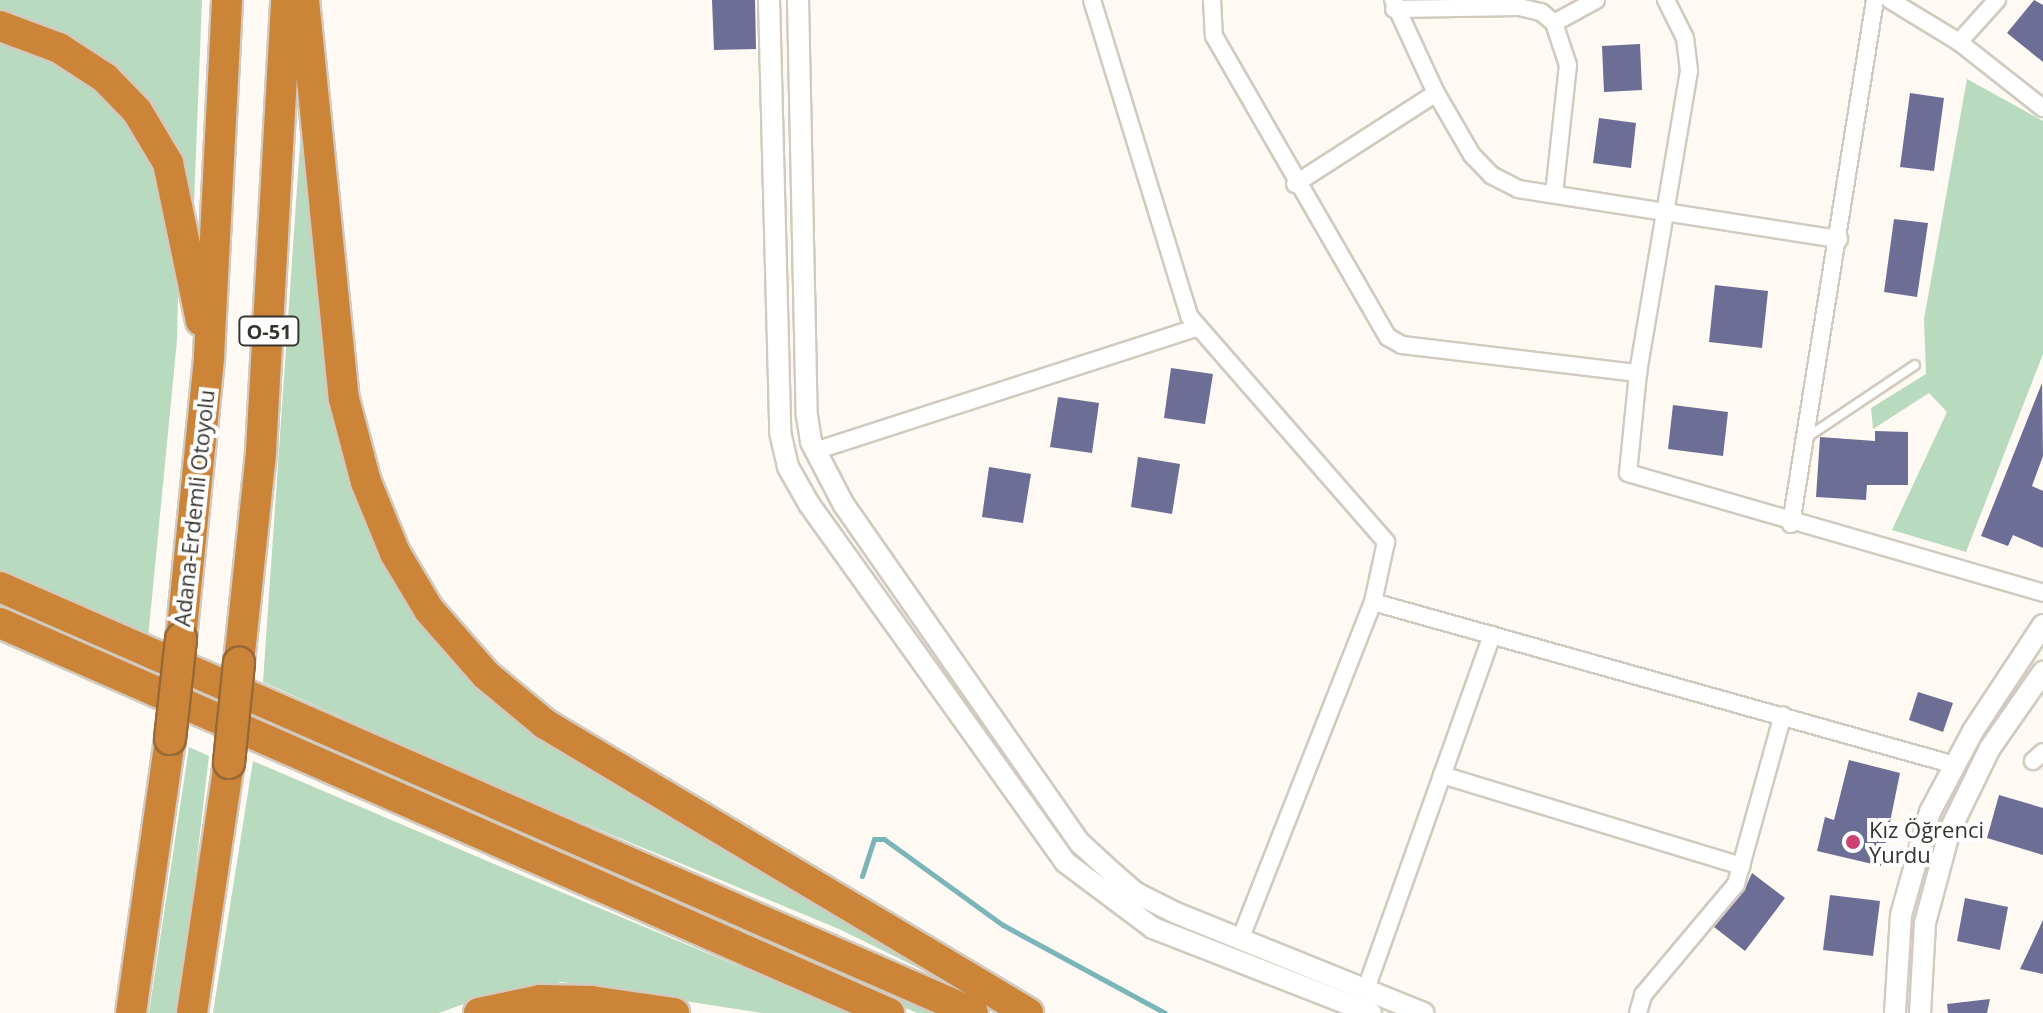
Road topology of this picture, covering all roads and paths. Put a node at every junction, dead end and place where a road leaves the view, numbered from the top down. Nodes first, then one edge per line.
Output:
1 (227, 0) edge
2 (286, 0) edge
3 (304, 0) edge
4 (769, 0) edge
5 (798, 0) edge
6 (1092, 0) edge
7 (1212, 0) edge
8 (1596, 0) edge
9 (1666, 0) edge
10 (1875, 0) edge
11 (1890, 0) edge
12 (1997, 0) edge
13 (1393, 5) edge
14 (1554, 23) junction
15 (0, 26) edge
16 (1959, 42) junction
17 (1436, 93) junction
18 (2043, 108) edge
19 (1295, 184) junction
20 (1554, 194) junction
21 (1668, 213) junction
22 (1839, 239) junction
23 (1198, 327) junction
24 (209, 356) junction
25 (1915, 365) dead end
26 (1638, 373) junction
27 (1806, 438) junction
28 (815, 451) junction
29 (1791, 524) junction
30 (0, 587) edge
31 (2043, 593) edge
32 (1373, 602) junction
33 (0, 623) edge
34 (2043, 625) edge
35 (1492, 635) junction
36 (2043, 672) edge
37 (1783, 715) junction
38 (1955, 765) junction
39 (1442, 775) junction
40 (1741, 866) junction
41 (1240, 939) junction
42 (1366, 989) junction
43 (131, 1013) edge
44 (192, 1013) edge
45 (479, 1013) edge
46 (674, 1013) edge
47 (889, 1013) edge
48 (973, 1013) edge
49 (1028, 1013) edge
50 (1371, 1013) edge
51 (1424, 1013) edge
52 (1638, 1013) edge
53 (1895, 1013) edge
54 (1920, 1013) edge

1 - 24 highway, Adana-Erdemli Otoyolu / O-51
2 - 44 highway, O-51, bridge
3 - 49 highway
4 - 50 street
5 - 28 street
6 - 23 street
7 - 19 street
8 - 14 street
9 - 21 street
10 - 22 street
11 - 16 street
12 - 16 street
13 - 14 street
13 - 17 street
14 - 20 street
15 - 24 highway
16 - 18 street
17 - 19 street
17 - 20 street
19 - 26 street
20 - 21 street
21 - 22 street
21 - 26 street
22 - 27 street
23 - 28 street
23 - 32 street
24 - 43 highway, Adana-Erdemli Otoyolu / O-51, bridge
25 - 27 lane
26 - 29 street
27 - 29 street
28 - 41 street
29 - 31 street
30 - 48 highway
32 - 35 street
32 - 41 street
33 - 47 highway
34 - 38 street
35 - 37 street
35 - 39 street
36 - 54 street
37 - 38 street
37 - 40 street
38 - 53 street
39 - 40 street
39 - 42 street
40 - 52 street
41 - 42 street
42 - 51 street
45 - 46 highway

